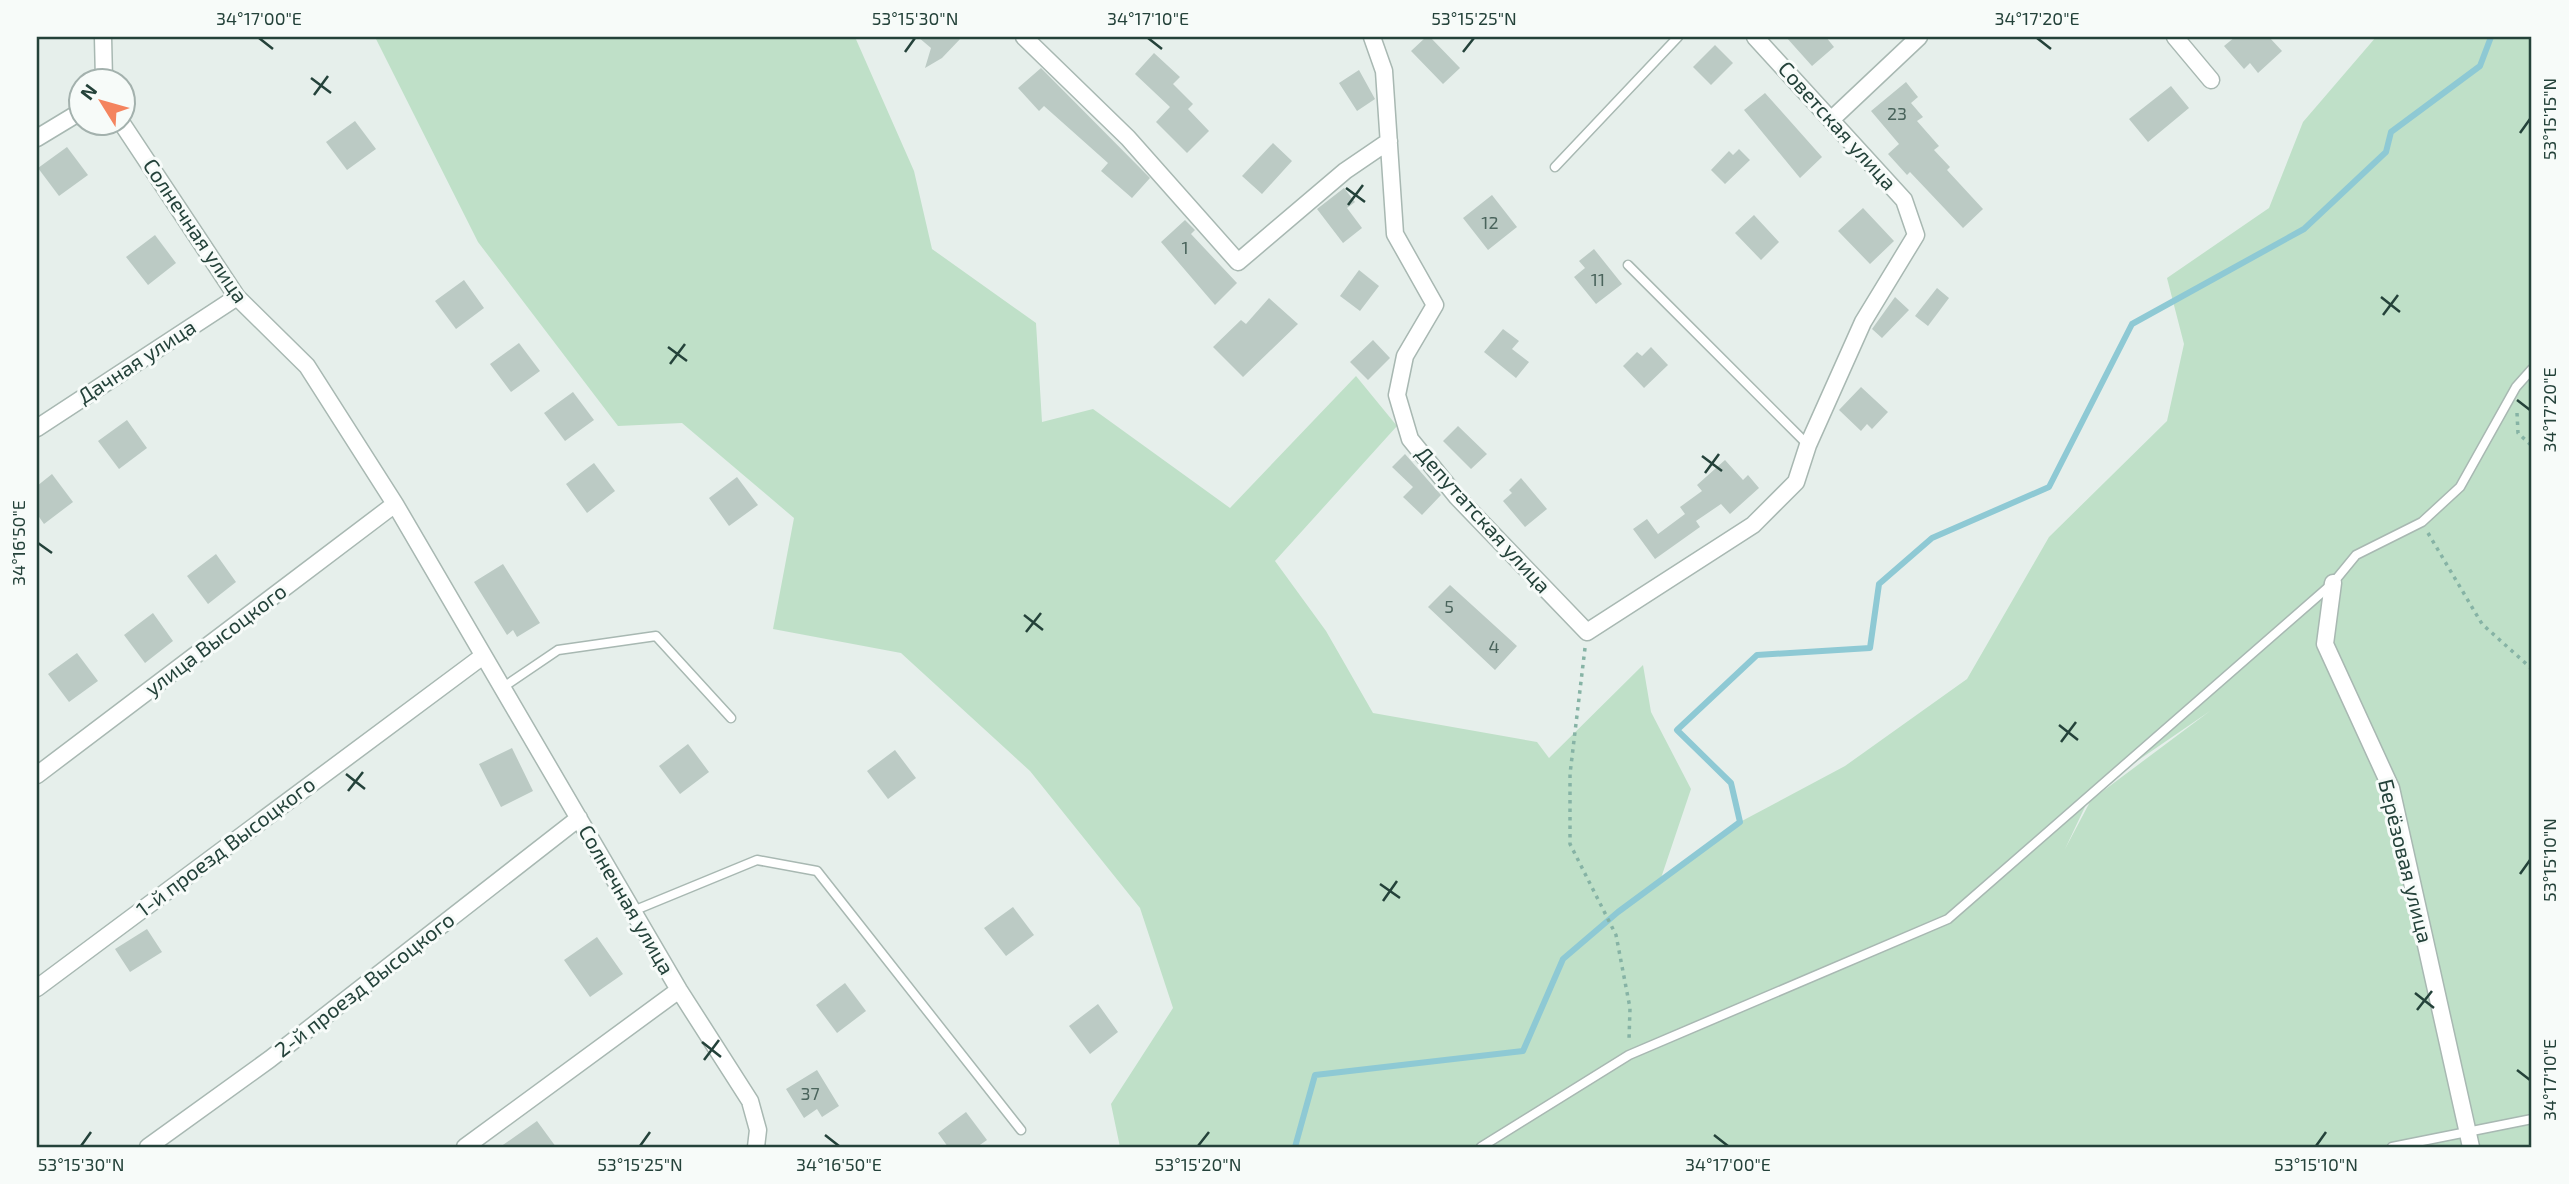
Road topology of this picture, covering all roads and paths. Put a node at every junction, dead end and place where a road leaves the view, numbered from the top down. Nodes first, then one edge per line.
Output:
1 (103, 37) edge
2 (1024, 37) edge
3 (1373, 37) edge
4 (1678, 37) edge
5 (1755, 37) edge
6 (1919, 37) edge
7 (2175, 37) edge
8 (104, 66) edge
9 (2211, 80) dead end
10 (1832, 119) junction
11 (66, 120) edge
12 (130, 136) edge
13 (37, 138) edge
14 (1389, 141) junction
15 (1555, 167) dead end
16 (1628, 265) dead end
17 (237, 297) junction
18 (2532, 369) edge
19 (2515, 387) junction
20 (37, 428) edge
21 (1808, 445) junction
22 (2532, 446) edge
23 (395, 504) junction
24 (2422, 522) junction
25 (2333, 583) junction
26 (1587, 632) junction
27 (483, 656) junction
28 (2532, 669) edge
29 (502, 688) junction
30 (731, 718) dead end
31 (37, 775) edge
32 (579, 818) junction
33 (633, 911) junction
34 (37, 988) edge
35 (679, 990) junction
36 (1629, 1055) junction
37 (2532, 1119) edge
38 (1021, 1130) dead end
39 (2469, 1139) edge
40 (148, 1147) edge
41 (465, 1147) edge
42 (756, 1147) edge
43 (1481, 1147) edge
44 (2392, 1147) edge

1 - 8 street
2 - 14 street
3 - 14 street, Депутатская улица
4 - 15 lane
5 - 10 street, Советская улица
6 - 10 street
7 - 9 street
10 - 21 street, Советская улица
11 - 13 street
12 - 17 street, Солнечная улица
14 - 26 street, Депутатская улица
16 - 21 lane
17 - 20 street, Дачная улица
17 - 23 street, Солнечная улица
18 - 19 lane
19 - 22 path
19 - 24 lane
21 - 26 street
23 - 27 street, Солнечная улица
23 - 31 street, улица Высоцкого
24 - 25 lane
24 - 28 path
25 - 36 lane
25 - 39 street, Берёзовая улица
26 - 36 path
27 - 29 street, Солнечная улица
27 - 34 street, 1-й проезд Высоцкого
29 - 30 lane
29 - 32 street, Солнечная улица
32 - 33 street, Солнечная улица
32 - 40 street, 2-й проезд Высоцкого
33 - 35 street, Солнечная улица
33 - 38 lane
35 - 41 street
35 - 42 street, Солнечная улица
36 - 43 lane
37 - 39 lane
39 - 44 lane

